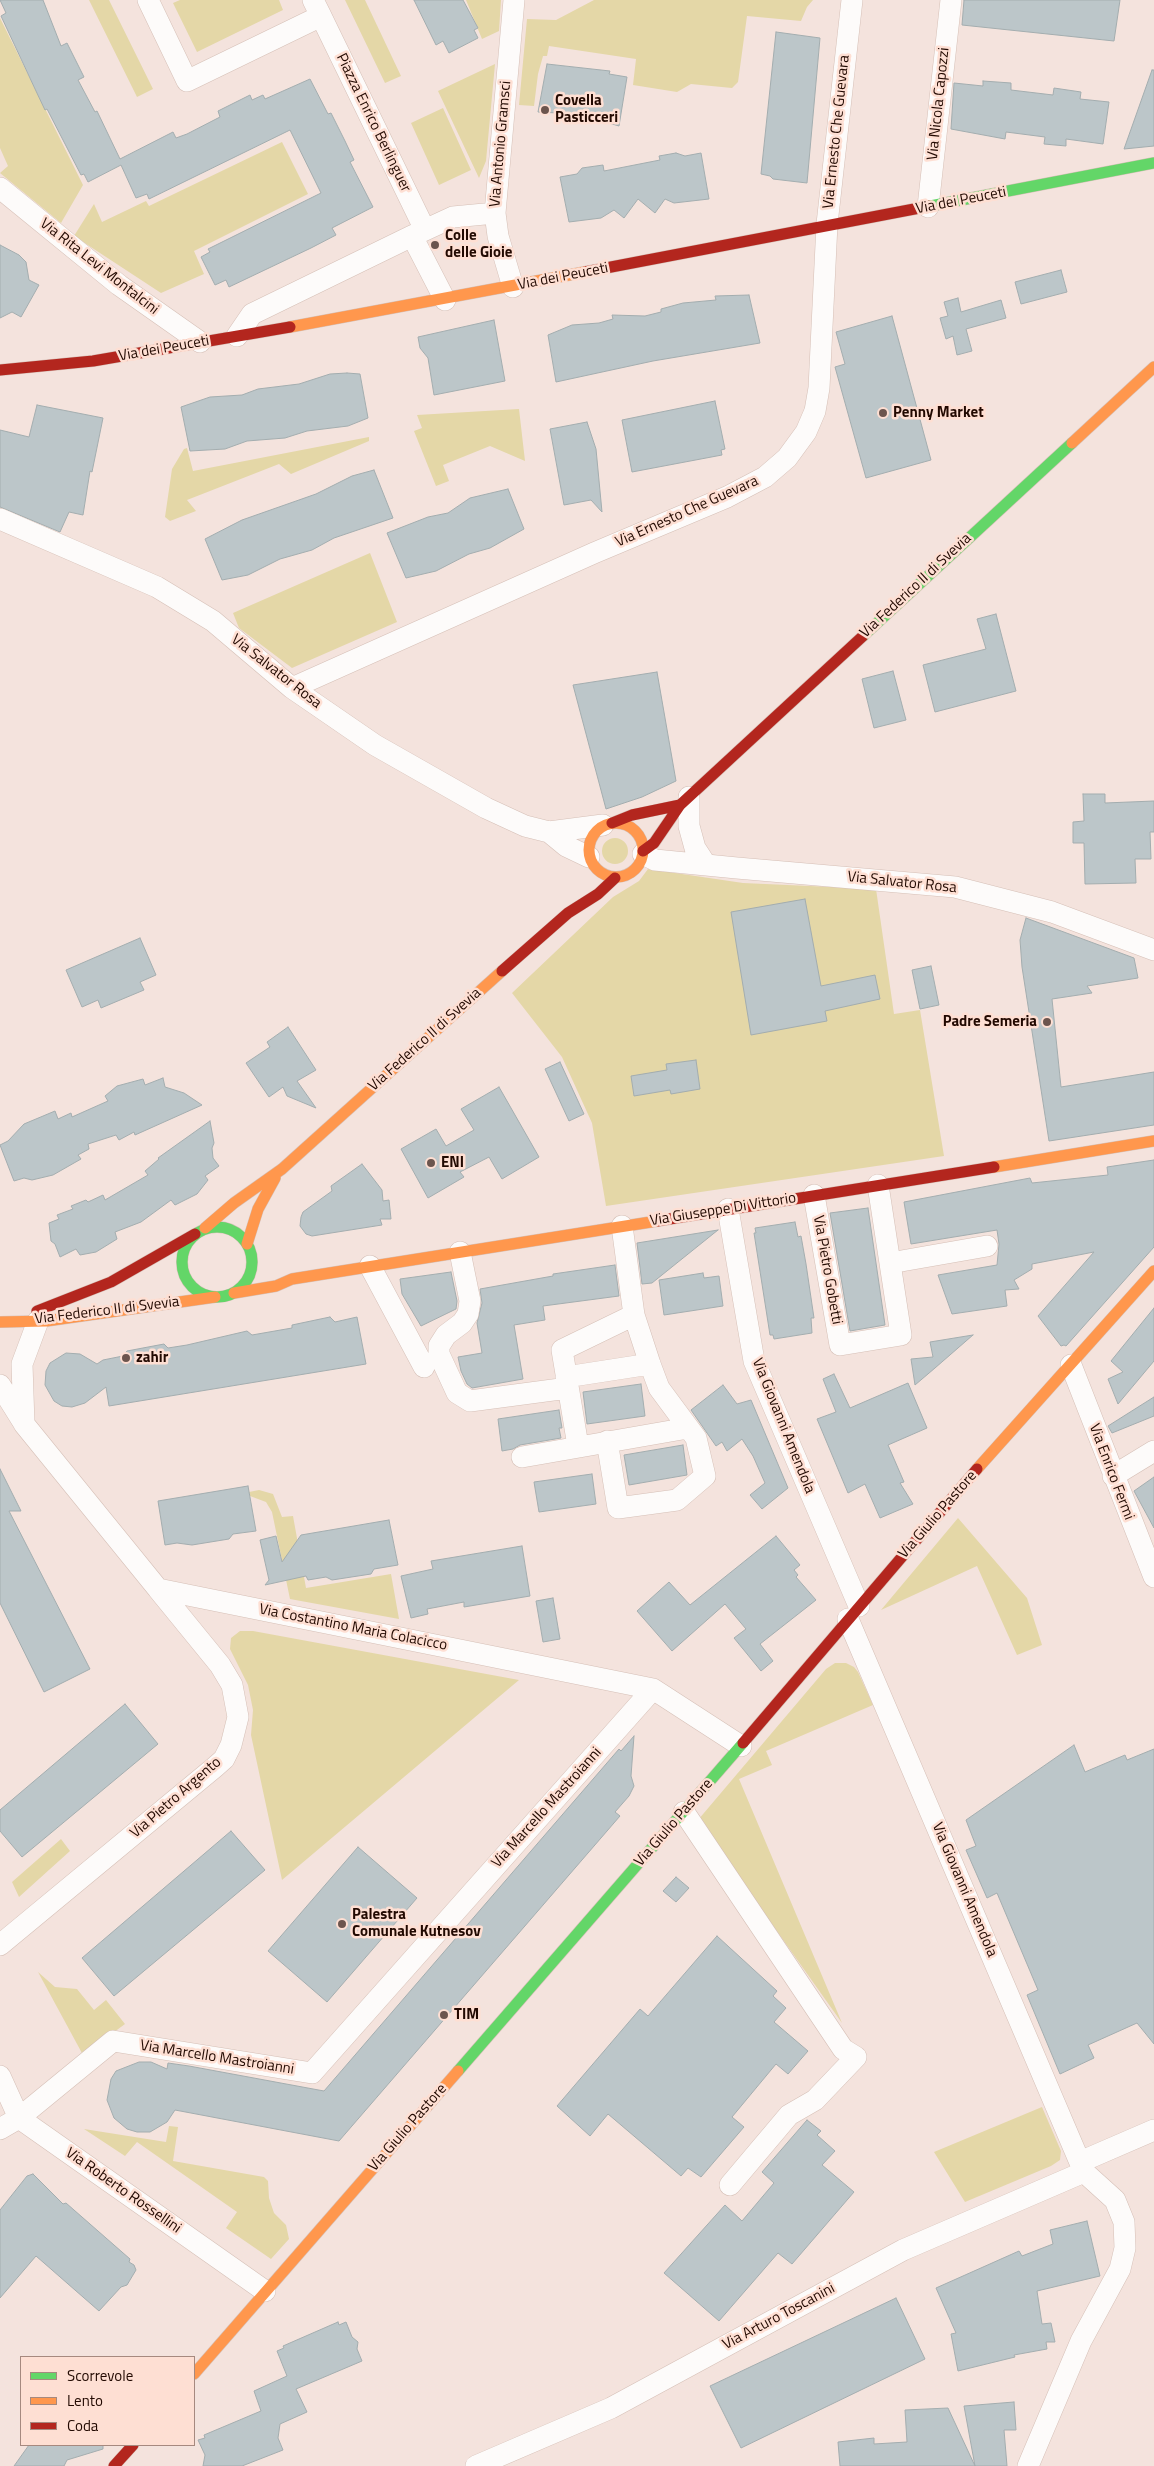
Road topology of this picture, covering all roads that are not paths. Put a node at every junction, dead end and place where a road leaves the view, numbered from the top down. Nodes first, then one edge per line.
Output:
1 (148, 0) edge
2 (514, 0) edge
3 (852, 0) edge
4 (950, 0) edge
5 (317, 8) edge
6 (1154, 162) edge
7 (1124, 170) junction
8 (1154, 174) edge
9 (0, 188) edge
10 (928, 207) junction
11 (495, 213) junction
12 (827, 224) junction
13 (418, 233) junction
14 (513, 287) junction
15 (445, 300) junction
16 (237, 336) junction
17 (200, 342) junction
18 (1154, 367) edge
19 (0, 370) edge
20 (0, 519) edge
21 (292, 688) junction
22 (684, 801) junction
23 (607, 824) junction
24 (549, 832) junction
25 (643, 853) junction
26 (590, 860) junction
27 (706, 865) junction
28 (585, 878) dead end
29 (615, 878) junction
30 (579, 892) dead end
31 (568, 913) junction
32 (1152, 944) edge
33 (1154, 1141) edge
34 (282, 1169) junction
35 (878, 1185) junction
36 (814, 1195) junction
37 (728, 1209) junction
38 (622, 1226) junction
39 (200, 1231) junction
40 (988, 1246) dead end
41 (248, 1248) junction
42 (460, 1252) junction
43 (261, 1262) dead end
44 (890, 1264) junction
45 (370, 1266) junction
46 (277, 1269) dead end
47 (1154, 1271) edge
48 (292, 1279) junction
49 (234, 1294) junction
50 (214, 1297) junction
51 (634, 1315) junction
52 (38, 1321) junction
53 (0, 1322) edge
54 (650, 1364) junction
55 (1071, 1365) junction
56 (424, 1367) dead end
57 (567, 1383) junction
58 (0, 1384) edge
59 (24, 1424) junction
60 (688, 1428) junction
61 (607, 1441) junction
62 (578, 1446) junction
63 (1154, 1451) edge
64 (522, 1457) dead end
65 (1113, 1476) junction
66 (1146, 1536) edge
67 (1154, 1577) edge
68 (158, 1589) junction
69 (854, 1612) junction
70 (653, 1688) junction
71 (741, 1746) junction
72 (684, 1812) junction
73 (0, 1945) edge
74 (0, 2076) edge
75 (19, 2118) junction
76 (0, 2129) edge
77 (1154, 2130) edge
78 (1082, 2167) junction
79 (730, 2184) dead end
80 (265, 2291) junction
81 (195, 2373) edge
82 (132, 2446) edge
83 (114, 2466) edge
84 (476, 2466) edge
85 (1028, 2466) edge

1 - 5 street, Piazza Enrico Berlinguer
2 - 11 street, Via Antonio Gramsci
3 - 12 street, Via Ernesto Che Guevara
4 - 10 street, Via Nicola Capozzi
5 - 13 street, Piazza Enrico Berlinguer
6 - 7 main road
7 - 8 main road
7 - 10 main road, Via dei Peuceti
9 - 17 street, Via Rita Levi Montalcini
10 - 12 main road, Via dei Peuceti
11 - 13 street
11 - 14 street, Via Antonio Gramsci
12 - 14 main road, Via dei Peuceti
12 - 21 street, Via Ernesto Che Guevara
13 - 15 street, Piazza Enrico Berlinguer
13 - 16 street
14 - 15 main road, Via dei Peuceti
15 - 16 main road, Via dei Peuceti
16 - 17 main road, Via dei Peuceti
17 - 19 main road, Via dei Peuceti
18 - 22 main road, Via Federico II di Svevia
20 - 21 street, Via Salvator Rosa
21 - 24 street, Via Salvator Rosa
22 - 23 main road
22 - 25 main road, Via Federico II di Svevia
22 - 27 street
23 - 24 street
23 - 25 main road
23 - 26 main road
24 - 26 street
25 - 27 street, Via Salvator Rosa
25 - 29 main road
26 - 28 main road
26 - 29 main road
27 - 32 street, Via Salvator Rosa
29 - 31 main road
30 - 31 main road
31 - 34 main road, Via Federico II di Svevia
33 - 35 main road, Via Giuseppe Di Vittorio
34 - 39 main road, Via Federico II di Svevia
34 - 41 main road, Via Federico II di Svevia
35 - 36 main road, Via Giuseppe Di Vittorio
35 - 44 street
36 - 37 main road, Via Giuseppe Di Vittorio
36 - 44 street, Via Pietro Gobetti
37 - 38 main road, Via Giuseppe Di Vittorio
37 - 69 street, Via Giovanni Amendola
38 - 42 main road, Via Giuseppe Di Vittorio
38 - 51 street
39 - 41 main road
39 - 50 main road
39 - 53 main road, Via Federico II di Svevia
40 - 44 street
41 - 43 main road
41 - 49 main road
42 - 45 main road, Via Giuseppe Di Vittorio
42 - 57 street
45 - 48 main road, Via Giuseppe Di Vittorio
45 - 56 street
46 - 48 main road
47 - 55 main road, Via Giulio Pastore
48 - 49 main road, Via Giuseppe Di Vittorio
49 - 50 main road
50 - 52 main road, Via Federico II di Svevia
51 - 54 street
51 - 57 street
52 - 53 main road, Via Federico II di Svevia
52 - 59 street
54 - 57 street
54 - 60 street
55 - 65 street, Via Enrico Fermi
55 - 69 main road, Via Giulio Pastore
57 - 62 street
58 - 59 street
59 - 68 street
60 - 61 street
60 - 61 street
61 - 62 street
62 - 64 street
63 - 65 street
65 - 66 street, Via Enrico Fermi
66 - 67 street, Via Enrico Fermi
68 - 70 street, Via Costantino Maria Colacicco
68 - 73 street, Via Pietro Argento
69 - 71 main road, Via Giulio Pastore
69 - 78 street, Via Giovanni Amendola
70 - 71 street, Via Costantino Maria Colacicco
70 - 75 street, Via Marcello Mastroianni
71 - 72 main road, Via Giulio Pastore
72 - 79 street
72 - 80 main road, Via Giulio Pastore
74 - 75 street
75 - 76 street, Via Marcello Mastroianni
75 - 80 street, Via Roberto Rossellini
77 - 78 street, Via Arturo Toscanini
78 - 84 street, Via Arturo Toscanini
78 - 85 street
80 - 81 main road, Via Giulio Pastore
82 - 83 main road

